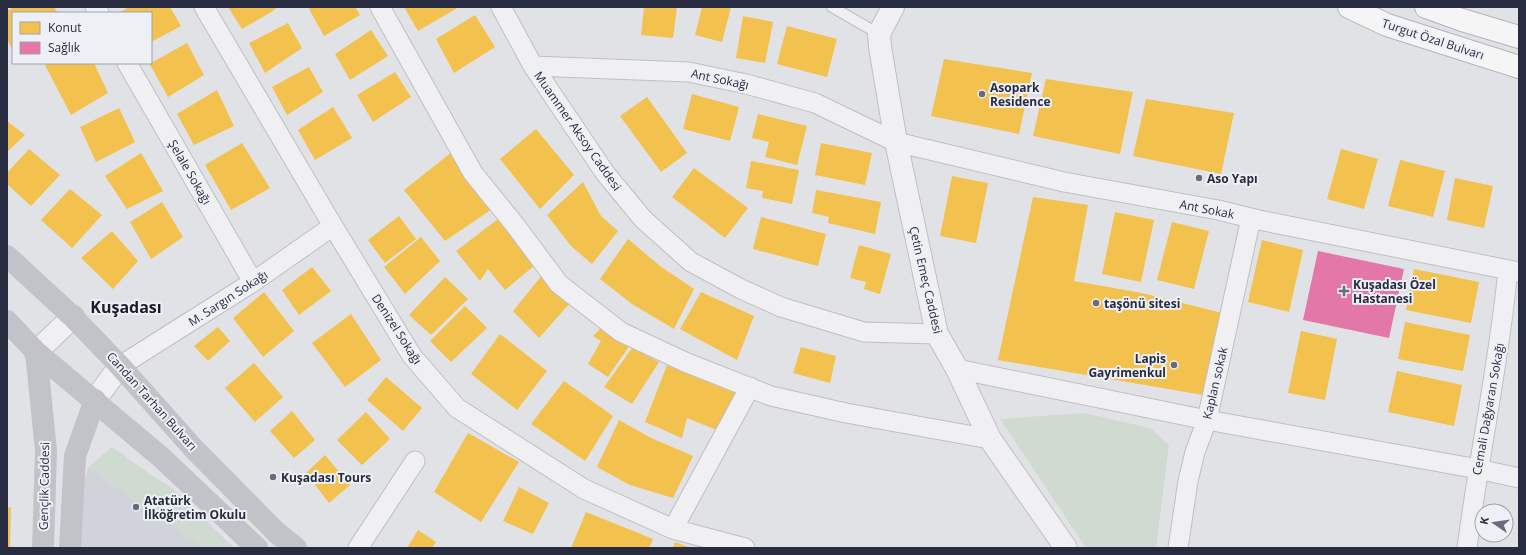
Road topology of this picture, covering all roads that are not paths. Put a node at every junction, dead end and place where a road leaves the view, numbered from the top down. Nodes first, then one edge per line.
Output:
1 (204, 7) edge
2 (380, 7) edge
3 (501, 7) edge
4 (832, 7) edge
5 (893, 7) edge
6 (1349, 7) edge
7 (1426, 7) edge
8 (1386, 25) junction
9 (879, 34) junction
10 (1519, 37) edge
11 (128, 64) edge
12 (533, 66) junction
13 (1519, 67) edge
14 (1519, 80) edge
15 (896, 142) junction
16 (1251, 218) junction
17 (333, 226) junction
18 (7, 256) edge
19 (1513, 271) edge
20 (253, 282) junction
21 (73, 317) junction
22 (7, 322) edge
23 (936, 334) junction
24 (36, 352) junction
25 (120, 366) junction
26 (957, 369) junction
27 (750, 387) junction
28 (95, 400) junction
29 (1207, 420) junction
30 (990, 438) junction
31 (415, 461) dead end
32 (1478, 469) junction
33 (1519, 478) edge
34 (673, 529) junction
35 (43, 548) edge
36 (70, 548) edge
37 (257, 548) edge
38 (296, 548) edge
39 (358, 548) edge
40 (745, 548) edge
41 (1066, 548) edge
42 (1178, 548) edge
43 (1467, 548) edge

1 - 17 street, Denizel Sokağı
2 - 27 street
3 - 12 street, Muammer Aksoy Caddesi
4 - 9 lane
5 - 9 street
6 - 8 highway, Turgut Özal Bulvarı
7 - 10 highway
8 - 13 highway, Turgut Özal Bulvarı
8 - 14 highway
9 - 15 street, Çetin Emeç Caddesi
11 - 20 street, Şelale Sokağı
12 - 15 street, Ant Sokağı
12 - 23 street, Muammer Aksoy Caddesi
15 - 16 street, Ant Sokak
15 - 23 street, Çetin Emeç Caddesi
16 - 19 street, Ant Sokak
16 - 29 street, Kaplan sokak
17 - 20 street, M. Sargın Sokağı
17 - 34 street, Denizel Sokağı
18 - 21 main road, Candan Tarhan Bulvarı
19 - 32 street, Cemali Dağyaran Sokağı
20 - 25 street, M. Sargın Sokağı
21 - 24 street
21 - 25 main road, Candan Tarhan Bulvarı
22 - 24 main road
23 - 26 street, Çetin Emeç Caddesi
24 - 28 main road
24 - 35 main road, Gençlik Caddesi
25 - 28 street
25 - 38 main road, Candan Tarhan Bulvarı
26 - 29 street
26 - 30 street, Çetin Emeç Caddesi
27 - 30 street
27 - 34 street
28 - 36 main road
28 - 37 main road
29 - 32 street
29 - 42 street, Kaplan sokak
30 - 41 street, Çetin Emeç Caddesi
31 - 39 street
32 - 33 street
32 - 43 street, Cemali Dağyaran Sokağı
34 - 40 street, Denizel Sokağı

